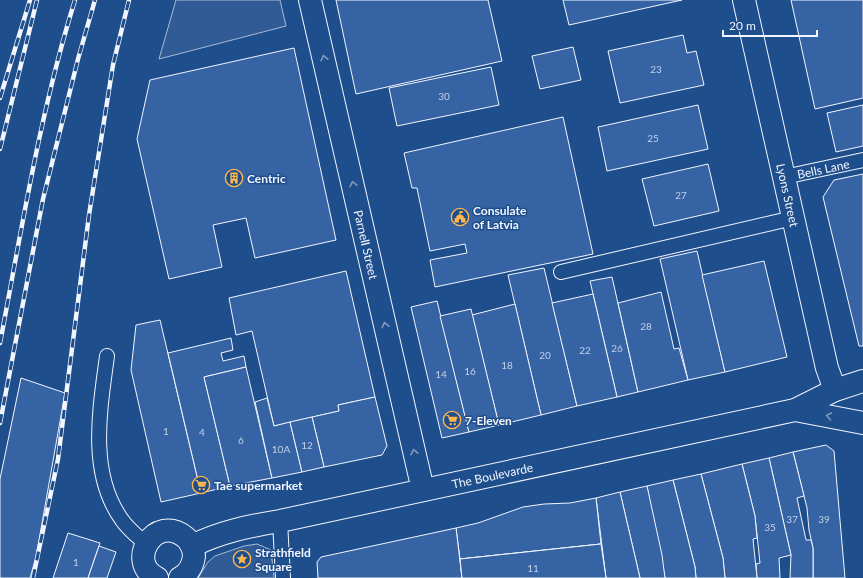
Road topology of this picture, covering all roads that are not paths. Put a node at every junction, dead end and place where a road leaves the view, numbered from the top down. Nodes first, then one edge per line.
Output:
1 (310, 0) edge
2 (744, 0) edge
3 (863, 160) edge
4 (784, 177) junction
5 (793, 218) junction
6 (561, 272) dead end
7 (107, 356) dead end
8 (863, 381) edge
9 (835, 390) junction
10 (795, 410) junction
11 (863, 423) edge
12 (423, 490) junction
13 (280, 521) junction
14 (146, 544) junction
15 (192, 546) junction
16 (148, 575) edge
17 (180, 578) edge
18 (283, 578) edge

12 -> 1 street, Parnell Street
2 - 4 street, Lyons Street
3 - 4 lane, Bells Lane
4 - 5 street, Lyons Street
5 - 6 lane
5 - 9 street, Lyons Street
7 - 14 lane
8 - 9 street, The Boulevarde
9 - 10 street, The Boulevarde
11 -> 10 street, The Boulevarde
10 - 12 street, The Boulevarde
12 - 13 street, The Boulevarde
13 - 15 street, The Boulevarde
13 - 18 lane
14 - 15 street
14 - 16 street
15 - 17 street

